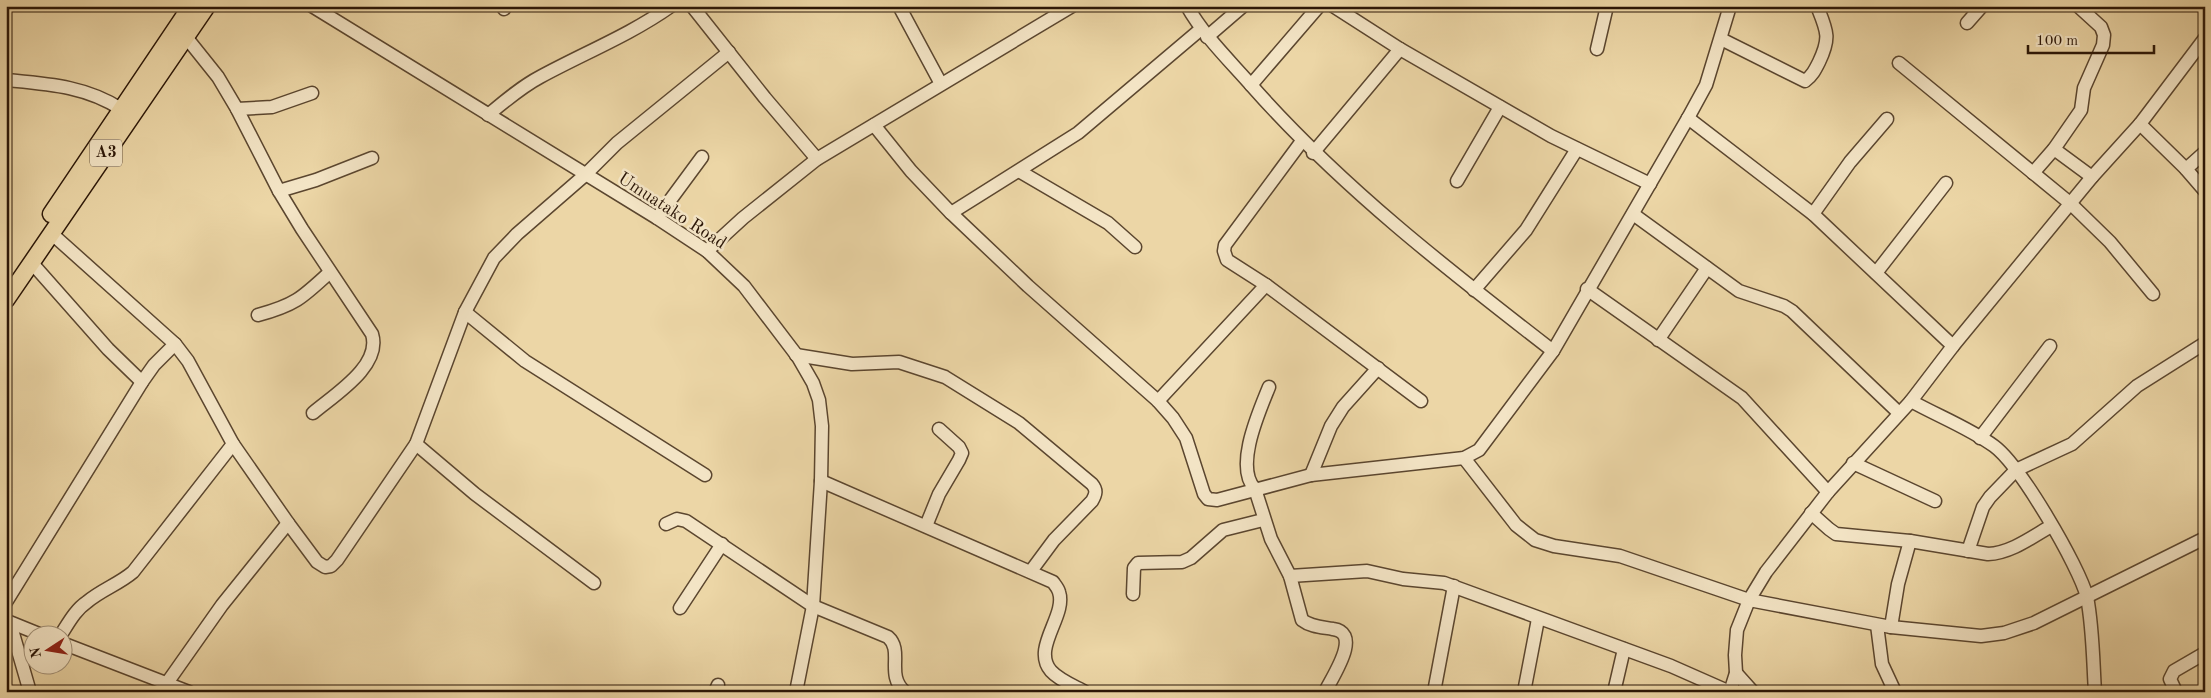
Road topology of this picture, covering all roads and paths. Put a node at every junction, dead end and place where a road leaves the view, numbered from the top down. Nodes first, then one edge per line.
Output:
1 (191, 6) edge
2 (207, 6) edge
3 (312, 6) edge
4 (671, 6) edge
5 (692, 6) edge
6 (898, 6) edge
7 (1072, 6) edge
8 (1187, 6) edge
9 (1243, 6) edge
10 (1319, 6) edge
11 (1333, 6) edge
12 (1607, 6) edge
13 (1730, 6) edge
14 (1817, 6) edge
15 (1982, 6) edge
16 (2080, 7) edge
17 (1967, 23) dead end
18 (1204, 33) junction
19 (186, 37) junction
20 (2205, 38) edge
21 (1721, 39) junction
22 (1597, 48) dead end
23 (1400, 49) junction
24 (730, 52) junction
25 (1898, 62) dead end
26 (6, 80) edge
27 (941, 84) junction
28 (1251, 85) junction
29 (312, 93) dead end
30 (1500, 107) junction
31 (121, 109) junction
32 (238, 109) junction
33 (488, 115) junction
34 (1688, 118) junction
35 (1887, 120) dead end
36 (2140, 124) junction
37 (874, 125) junction
38 (1302, 141) junction
39 (1577, 149) junction
40 (2054, 149) junction
41 (2205, 152) edge
42 (1314, 153) junction
43 (702, 156) dead end
44 (372, 158) dead end
45 (817, 160) junction
46 (2186, 169) junction
47 (1019, 171) junction
48 (2033, 173) junction
49 (584, 175) junction
50 (2092, 177) junction
51 (1457, 181) dead end
52 (1946, 183) dead end
53 (1650, 184) junction
54 (279, 191) junction
55 (2205, 191) edge
56 (2071, 204) junction
57 (951, 213) junction
58 (1633, 214) junction
59 (1813, 214) junction
60 (657, 218) junction
61 (51, 234) junction
62 (1135, 247) dead end
63 (707, 252) junction
64 (31, 262) junction
65 (1707, 268) junction
66 (330, 272) junction
67 (1876, 273) junction
68 (6, 281) edge
69 (1266, 285) junction
70 (1587, 289) junction
71 (1474, 290) junction
72 (2152, 294) dead end
73 (6, 300) edge
74 (465, 312) junction
75 (258, 316) dead end
76 (1658, 340) junction
77 (2205, 343) edge
78 (175, 344) junction
79 (1953, 346) junction
80 (2050, 346) dead end
81 (1553, 351) junction
82 (796, 355) junction
83 (1378, 368) junction
84 (142, 382) junction
85 (1268, 387) dead end
86 (1911, 400) junction
87 (1158, 401) junction
88 (1421, 401) dead end
89 (313, 413) dead end
90 (1899, 413) junction
91 (939, 429) dead end
92 (1980, 438) junction
93 (233, 444) junction
94 (416, 444) junction
95 (1464, 458) junction
96 (1853, 463) junction
97 (2016, 470) junction
98 (705, 475) dead end
99 (1311, 475) junction
100 (821, 480) junction
101 (1254, 489) junction
102 (1828, 492) junction
103 (1935, 500) dead end
104 (1811, 512) junction
105 (1263, 520) junction
106 (288, 523) junction
107 (666, 524) dead end
108 (926, 526) junction
109 (2051, 526) junction
110 (2205, 538) edge
111 (1910, 541) junction
112 (722, 544) junction
113 (1968, 551) junction
114 (1031, 571) junction
115 (1290, 576) junction
116 (594, 583) dead end
117 (1454, 586) junction
118 (1133, 594) dead end
119 (2086, 596) junction
120 (1749, 600) junction
121 (6, 602) edge
122 (813, 606) junction
123 (680, 608) dead end
124 (1538, 619) junction
125 (8, 622) edge
126 (1877, 625) junction
127 (67, 626) edge
128 (22, 627) edge
129 (1891, 627) junction
130 (72, 647) edge
131 (1624, 649) junction
132 (2205, 653) edge
133 (1736, 673) junction
134 (167, 684) junction
135 (1078, 690) edge
136 (184, 691) edge
137 (30, 692) edge
138 (796, 692) edge
139 (905, 692) edge
140 (1325, 692) edge
141 (1434, 692) edge
142 (1524, 692) edge
143 (1614, 692) edge
144 (1730, 692) edge
145 (1753, 692) edge
146 (1895, 692) edge
147 (2095, 692) edge
148 (2176, 692) edge

1 - 31 main road, A3
2 - 19 main road, A3
3 - 33 street, Umuatako Road
4 - 33 street
5 - 24 street
6 - 27 street
7 - 27 street
8 - 18 street
9 - 18 street
10 - 28 street
11 - 23 street
12 - 22 street
13 - 21 street
14 - 21 street
15 - 17 street
16 - 40 street
18 - 28 street
18 - 47 street
19 - 32 street
19 - 61 main road, A3
20 - 36 street
21 - 34 street
23 - 30 street
23 - 42 street
24 - 45 street
24 - 49 street
25 - 48 street
26 - 31 street
27 - 37 street
28 - 38 street
29 - 32 street
30 - 39 street
30 - 51 street
31 - 68 main road, A3
32 - 54 street
33 - 49 street, Umuatako Road
34 - 53 street
34 - 59 street
35 - 59 street
36 - 46 street
36 - 50 street
37 - 45 street
37 - 57 street
38 - 42 street
38 - 69 street
39 - 53 street
39 - 71 street
40 - 48 street
40 - 50 street
41 - 46 street
42 - 71 street
43 - 60 street
44 - 54 street
45 - 63 street
46 - 55 street
47 - 57 street
47 - 62 street
48 - 56 street
49 - 60 street, Umuatako Road
49 - 74 street
50 - 56 street
52 - 67 street
53 - 58 street
54 - 66 street
56 - 72 street
56 - 79 street
57 - 87 street
58 - 65 street
58 - 70 street
59 - 67 street
60 - 63 street, Umuatako Road
61 - 64 main road, A3
61 - 78 street
63 - 82 street, Umuatako Road
64 - 73 main road, A3
64 - 84 street
65 - 76 street
65 - 90 street
66 - 75 street
66 - 89 street
67 - 79 street
69 - 83 street
69 - 87 street
70 - 76 street
70 - 81 street
71 - 81 street
74 - 94 street
74 - 98 street
76 - 102 street
77 - 97 street
78 - 84 street
78 - 93 street
79 - 86 street
80 - 92 street
81 - 95 street
82 - 100 street, Umuatako Road
82 - 114 street
83 - 88 street
83 - 99 street
84 - 121 street
85 - 101 street
86 - 90 street
86 - 92 street
87 - 101 street
90 - 96 street
91 - 108 street
92 - 97 street
93 - 106 street
93 - 127 street
94 - 106 street
94 - 116 street
95 - 99 street
95 - 120 street
96 - 102 street
96 - 103 street
97 - 109 street
97 - 113 street
99 - 101 street
100 - 108 street
100 - 122 street, Umuatako Road
101 - 105 street
102 - 104 street
104 - 111 street
104 - 120 street
105 - 115 street
105 - 118 street
106 - 134 street
107 - 112 street
108 - 114 street
109 - 113 street
109 - 119 street
110 - 119 street
111 - 113 street
111 - 129 street
112 - 122 street
112 - 123 street
114 - 135 street
115 - 117 street
115 - 140 street
117 - 124 street
117 - 141 street
119 - 129 street
119 - 147 street
120 - 126 street
120 - 133 street
122 - 138 street, Umuatako Road
122 - 139 street
124 - 131 street
124 - 142 street
125 - 128 street
125 - 137 street
126 - 129 street
126 - 146 street
130 - 134 street
131 - 143 street
131 - 144 street
132 - 148 street
133 - 144 street
133 - 145 street
134 - 136 street

